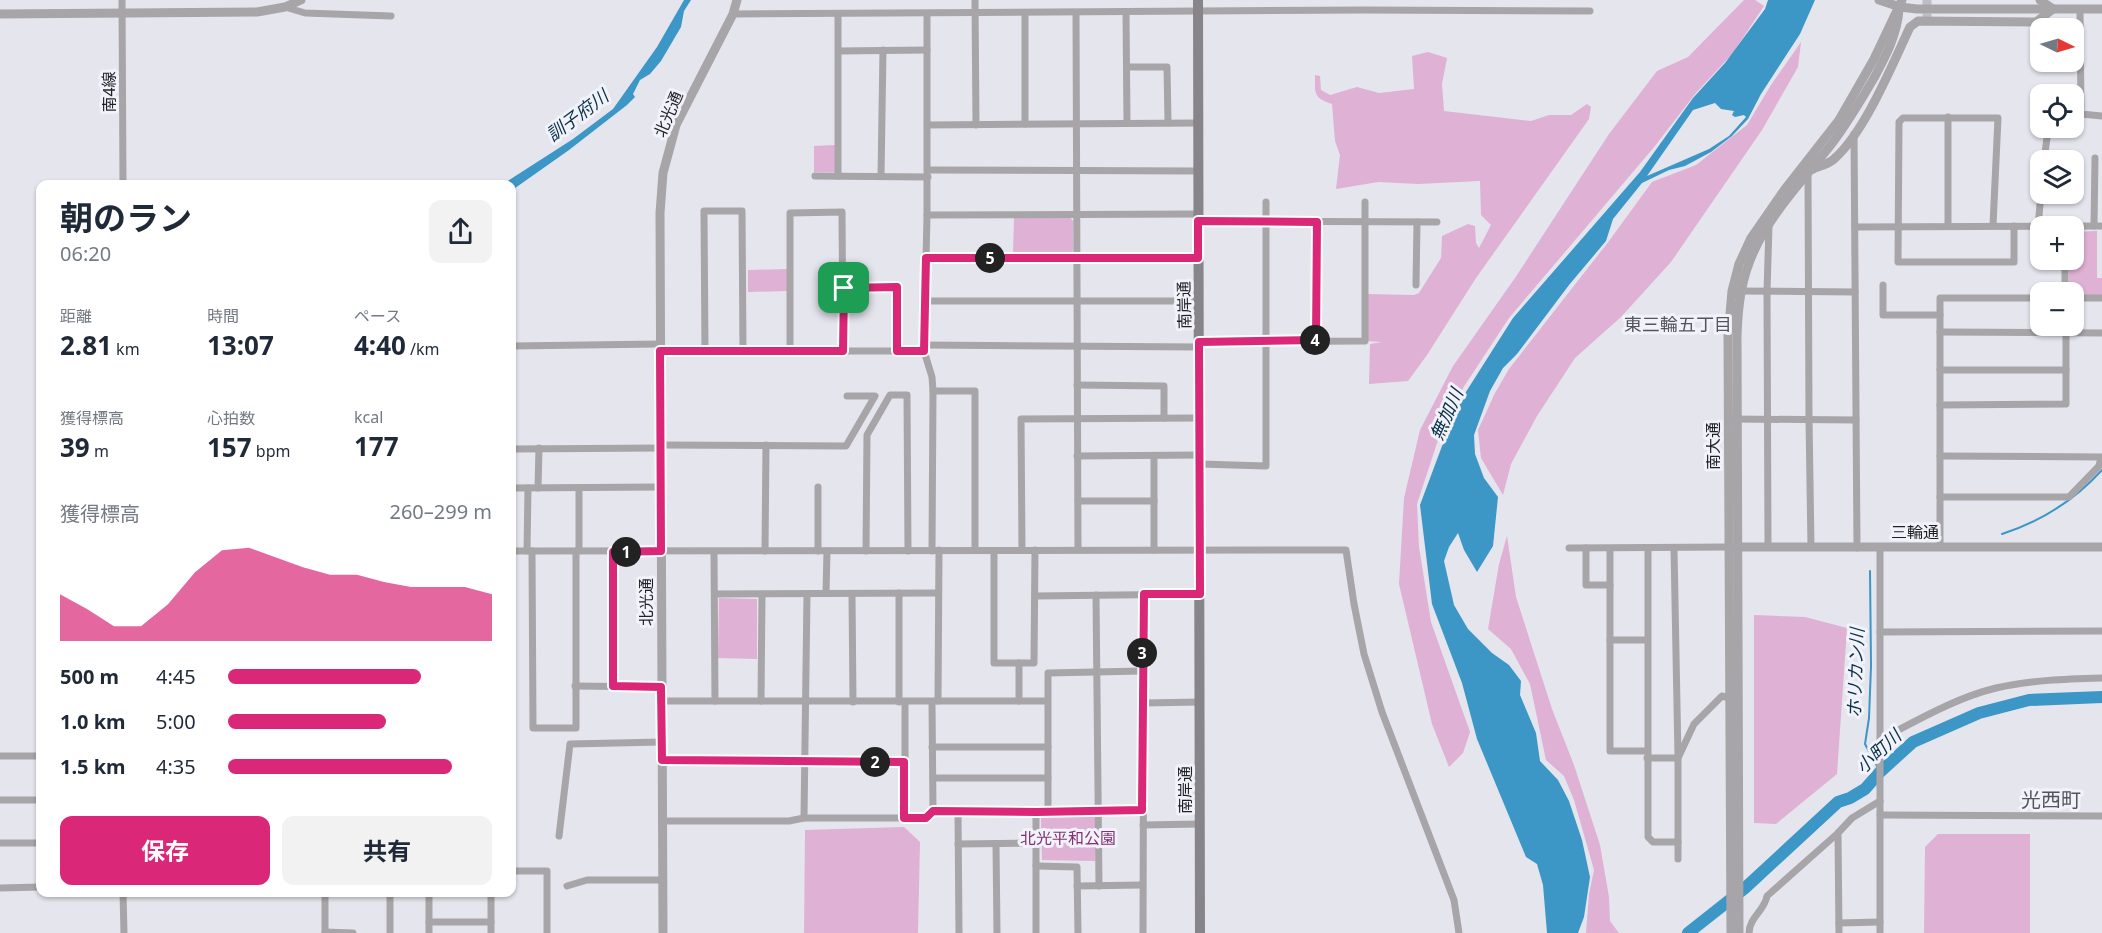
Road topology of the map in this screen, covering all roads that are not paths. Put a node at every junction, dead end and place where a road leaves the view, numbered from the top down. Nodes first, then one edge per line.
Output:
1 (122, 0) edge
2 (301, 0) edge
3 (737, 0) edge
4 (975, 0) edge
5 (1364, 0) edge
6 (1879, 0) edge
7 (2040, 0) edge
8 (1901, 4) edge
9 (1198, 6) edge
10 (285, 7) junction
11 (2053, 9) junction
12 (2080, 9) junction
13 (2102, 9) edge
14 (1364, 10) junction
15 (1590, 11) dead end
16 (122, 13) junction
17 (975, 13) junction
18 (1025, 13) junction
19 (1076, 13) junction
20 (1126, 13) junction
21 (0, 14) edge
22 (733, 14) junction
23 (838, 14) junction
24 (927, 14) junction
25 (391, 16) dead end
26 (883, 50) junction
27 (927, 50) junction
28 (839, 51) junction
29 (1127, 67) junction
30 (2102, 116) edge
31 (1948, 117) junction
32 (1127, 123) junction
33 (1168, 123) junction
34 (1198, 123) junction
35 (975, 124) junction
36 (1025, 124) junction
37 (1077, 124) junction
38 (928, 125) junction
39 (1854, 134) junction
40 (2047, 138) dead end
41 (2045, 150) edge
42 (2095, 158) dead end
43 (1807, 168) junction
44 (1076, 171) junction
45 (1198, 171) junction
46 (928, 173) junction
47 (815, 176) dead end
48 (838, 176) junction
49 (881, 176) junction
50 (123, 180) edge
51 (1266, 202) dead end
52 (1365, 202) dead end
53 (1076, 214) junction
54 (927, 215) junction
55 (1198, 218) junction
56 (1266, 221) junction
57 (1317, 222) junction
58 (1366, 222) junction
59 (1417, 222) junction
60 (1437, 222) dead end
61 (1769, 224) junction
62 (1993, 225) junction
63 (1948, 226) junction
64 (2014, 226) junction
65 (2030, 226) edge
66 (2098, 226) edge
67 (1897, 227) junction
68 (1855, 228) junction
69 (926, 258) junction
70 (1076, 258) junction
71 (1198, 258) junction
72 (1416, 285) dead end
73 (1883, 285) dead end
74 (844, 288) junction
75 (1736, 291) junction
76 (1767, 291) junction
77 (1808, 292) junction
78 (1855, 292) junction
79 (2030, 298) edge
80 (2084, 298) edge
81 (2102, 298) edge
82 (1199, 301) junction
83 (926, 302) junction
84 (1077, 302) junction
85 (1940, 315) junction
86 (2030, 330) edge
87 (2084, 331) edge
88 (1940, 332) junction
89 (2102, 333) edge
90 (2066, 336) edge
91 (1266, 340) junction
92 (1316, 340) junction
93 (1199, 345) junction
94 (516, 346) edge
95 (1077, 346) junction
96 (659, 348) junction
97 (924, 348) junction
98 (705, 351) junction
99 (743, 351) junction
100 (790, 351) junction
101 (843, 351) junction
102 (897, 351) junction
103 (1940, 370) junction
104 (2066, 370) junction
105 (1077, 385) junction
106 (933, 391) junction
107 (847, 396) dead end
108 (1940, 405) junction
109 (1077, 418) junction
110 (1164, 418) junction
111 (1199, 418) junction
112 (1809, 418) junction
113 (1733, 419) junction
114 (1767, 419) junction
115 (1856, 420) junction
116 (766, 445) junction
117 (660, 446) junction
118 (516, 448) edge
119 (538, 448) junction
120 (1077, 456) junction
121 (1154, 456) junction
122 (1940, 456) junction
123 (1200, 460) junction
124 (818, 486) dead end
125 (660, 487) junction
126 (516, 488) edge
127 (528, 488) junction
128 (538, 488) junction
129 (579, 488) junction
130 (1940, 496) junction
131 (1078, 501) junction
132 (1154, 501) junction
133 (1733, 547) junction
134 (1768, 547) junction
135 (1811, 547) junction
136 (1940, 547) junction
137 (1569, 548) dead end
138 (1586, 548) junction
139 (1857, 548) junction
140 (1880, 548) junction
141 (2102, 548) edge
142 (1610, 549) junction
143 (1648, 549) junction
144 (1674, 549) junction
145 (975, 550) junction
146 (994, 550) junction
147 (1022, 550) junction
148 (1035, 550) junction
149 (1078, 550) junction
150 (1154, 550) junction
151 (1200, 550) junction
152 (516, 551) edge
153 (529, 551) junction
154 (661, 551) junction
155 (765, 551) junction
156 (818, 551) junction
157 (827, 551) junction
158 (866, 551) junction
159 (908, 551) junction
160 (936, 551) junction
161 (577, 552) junction
162 (613, 552) junction
163 (714, 552) junction
164 (1610, 585) junction
165 (826, 593) junction
166 (899, 593) junction
167 (939, 593) junction
168 (715, 594) junction
169 (762, 594) junction
170 (807, 594) junction
171 (852, 594) junction
172 (1144, 594) junction
173 (1200, 594) junction
174 (1096, 595) junction
175 (1035, 596) junction
176 (2102, 631) edge
177 (1880, 632) junction
178 (1610, 640) junction
179 (1647, 640) junction
180 (1019, 663) junction
181 (1095, 671) junction
182 (1142, 671) junction
183 (2102, 678) edge
184 (576, 686) junction
185 (613, 686) junction
186 (661, 687) junction
187 (1735, 699) junction
188 (1019, 700) junction
189 (661, 701) junction
190 (715, 701) junction
191 (761, 701) junction
192 (805, 701) junction
193 (935, 701) junction
194 (1047, 701) junction
195 (853, 702) junction
196 (902, 702) junction
197 (1200, 702) junction
198 (1143, 703) junction
199 (662, 742) junction
200 (1881, 743) junction
201 (932, 747) junction
202 (1048, 747) junction
203 (1647, 754) junction
204 (0, 756) edge
205 (36, 756) edge
206 (1678, 758) junction
207 (662, 760) junction
208 (804, 762) junction
209 (904, 762) junction
210 (1734, 772) junction
211 (933, 778) junction
212 (1048, 778) junction
213 (1880, 798) junction
214 (0, 800) edge
215 (36, 800) edge
216 (1142, 810) junction
217 (933, 811) junction
218 (958, 812) junction
219 (1036, 812) junction
220 (1048, 812) junction
221 (1097, 812) junction
222 (1880, 815) junction
223 (2102, 816) edge
224 (804, 818) junction
225 (904, 818) junction
226 (662, 821) junction
227 (1200, 824) junction
228 (1143, 825) junction
229 (1838, 833) junction
230 (559, 836) dead end
231 (1678, 842) junction
232 (0, 843) edge
233 (36, 843) edge
234 (1036, 843) junction
235 (958, 844) junction
236 (996, 844) junction
237 (1678, 859) dead end
238 (1036, 866) junction
239 (516, 871) edge
240 (663, 880) junction
241 (1142, 885) junction
242 (567, 886) dead end
243 (1077, 886) junction
244 (1099, 886) junction
245 (36, 887) edge
246 (0, 888) edge
247 (123, 897) edge
248 (325, 897) edge
249 (390, 897) edge
250 (429, 897) edge
251 (491, 897) edge
252 (429, 922) junction
253 (492, 922) junction
254 (1880, 922) junction
255 (1839, 923) junction
256 (124, 933) edge
257 (325, 933) edge
258 (353, 933) edge
259 (390, 933) edge
260 (429, 933) edge
261 (492, 933) edge
262 (547, 933) edge
263 (663, 933) edge
264 (959, 933) edge
265 (997, 933) edge
266 (1036, 933) edge
267 (1078, 933) edge
268 (1143, 933) edge
269 (1200, 933) edge
270 (1458, 933) edge
271 (1731, 933) edge
272 (1739, 933) edge
273 (1749, 933) edge
274 (1839, 933) edge
275 (1880, 933) edge

1 - 16 street, 南4線
2 - 10 street
3 - 22 street, 北光通
4 - 17 street
5 - 14 street
6 - 8 street
7 - 11 street
8 - 11 street
8 - 43 street, 南大通
9 - 14 street
9 - 20 street
9 - 34 main road, 南岸通
10 - 16 street
10 - 25 street
11 - 12 street
11 - 39 street
12 - 13 street
12 - 30 street
14 - 15 street
16 - 21 street
16 - 50 street, 南4線
17 - 18 street
17 - 24 street
17 - 35 street
18 - 19 street
18 - 36 street
19 - 20 street
19 - 37 street
20 - 29 street
22 - 23 street
22 - 96 street, 北光通
23 - 24 street
23 - 28 street
24 - 27 street
26 - 27 street
26 - 28 street
26 - 49 street
27 - 38 street
28 - 48 street
29 - 32 street
29 - 33 street
31 - 62 street
31 - 63 street
31 - 67 street
32 - 33 street
32 - 37 street
33 - 34 street
34 - 45 main road, 南岸通
35 - 36 street
35 - 38 street
36 - 37 street
37 - 44 street
38 - 46 street
39 - 43 street
39 - 68 street
40 - 41 street
42 - 66 street
43 - 61 street, 南大通
43 - 75 street, 南大通
43 - 77 street
44 - 45 street
44 - 46 street
44 - 53 street
45 - 55 main road, 南岸通
46 - 49 street
46 - 54 street
47 - 48 street
48 - 49 street
51 - 56 street
52 - 58 street
53 - 54 street
53 - 55 street
53 - 70 street
54 - 69 street
55 - 56 street
55 - 71 main road, 南岸通
56 - 57 street
56 - 91 street
57 - 58 street
57 - 92 street
58 - 59 street
58 - 92 street
59 - 60 street
59 - 72 street
61 - 75 street, 南大通
61 - 76 street
62 - 63 street
62 - 64 street
63 - 67 street
64 - 65 street
64 - 67 street
67 - 68 street
68 - 78 street
69 - 70 street
69 - 83 street
70 - 71 street
70 - 84 street
71 - 82 main road, 南岸通
73 - 85 street
74 - 100 street
74 - 101 street
74 - 102 street
75 - 76 street
75 - 113 street, 南大通
76 - 77 street
76 - 114 street
77 - 78 street
77 - 112 street
78 - 115 street
79 - 85 street
80 - 81 street
82 - 84 street
82 - 93 main road, 南岸通
83 - 84 street
83 - 97 street
84 - 95 street
85 - 88 street
86 - 88 street
87 - 89 street
88 - 103 street
90 - 104 street
91 - 92 street
91 - 93 street
91 - 123 street
93 - 95 street
93 - 111 main road, 南岸通
94 - 96 street
95 - 97 street
95 - 105 street
96 - 98 street
96 - 117 street, 北光通
97 - 102 street
97 - 106 street
98 - 99 street
98 - 99 street
99 - 100 street
100 - 101 street
101 - 102 street
103 - 104 street
103 - 108 street
104 - 108 street
105 - 109 street
105 - 110 street
106 - 145 street
106 - 160 street
107 - 116 street
108 - 122 street
109 - 110 street
109 - 120 street
109 - 147 street
110 - 111 street
111 - 123 main road, 南岸通
112 - 114 street
112 - 115 street
112 - 135 street
113 - 114 street
113 - 133 street, 南大通
114 - 134 street
115 - 139 street
116 - 117 street
116 - 155 street
117 - 119 street
117 - 125 street, 北光通
118 - 119 street
119 - 128 street
120 - 121 street
120 - 131 street
121 - 123 street
121 - 132 street
122 - 130 street
122 - 130 street
123 - 151 main road, 南岸通
124 - 156 street
125 - 129 street
125 - 154 street, 北光通
126 - 127 street
127 - 128 street
127 - 153 street
128 - 129 street
129 - 161 street
130 - 136 street
131 - 132 street
131 - 149 street
132 - 150 street
133 - 134 street, 三輪通
133 - 144 street
133 - 187 street, 南大通
134 - 135 street, 三輪通
135 - 139 street, 三輪通
136 - 140 street, 三輪通
136 - 141 street, 三輪通
137 - 138 street
138 - 142 street
138 - 164 street
139 - 140 street, 三輪通
140 - 177 street
142 - 143 street
142 - 164 street
143 - 144 street
143 - 179 street
144 - 206 street
145 - 146 street
145 - 160 street
146 - 147 street
146 - 180 street
147 - 148 street
148 - 149 street
148 - 175 street
149 - 150 street
150 - 151 street
151 - 173 main road, 南岸通
151 - 270 street
152 - 153 street
153 - 161 street
153 - 184 street
154 - 162 street
154 - 163 street
154 - 186 street, 北光通
155 - 156 street
155 - 163 street
156 - 157 street
157 - 158 street
157 - 165 street
158 - 159 street
158 - 159 street
159 - 160 street
160 - 167 street
161 - 162 street
161 - 184 street
162 - 185 street
163 - 168 street
164 - 178 street
165 - 170 street
165 - 171 street
166 - 167 street
166 - 171 street
166 - 196 street
167 - 193 street
168 - 169 street
168 - 190 street
169 - 170 street
169 - 191 street
170 - 192 street
171 - 195 street
172 - 173 street
172 - 174 street
172 - 182 street
173 - 197 main road, 南岸通
174 - 175 street
174 - 181 street
175 - 180 street
176 - 177 street
177 - 200 street
178 - 179 street
178 - 203 street
179 - 203 street
180 - 188 street
181 - 182 street
181 - 194 street
181 - 221 street
182 - 198 street
183 - 200 street
184 - 185 street
185 - 186 street
186 - 189 street, 北光通
187 - 206 street
187 - 210 street, 南大通
188 - 193 street
188 - 194 street
189 - 190 street
189 - 199 street, 北光通
190 - 191 street
191 - 192 street
192 - 195 street
192 - 208 street
193 - 196 street
193 - 201 street
194 - 202 street
195 - 196 street
196 - 209 street
197 - 198 street
197 - 227 main road, 南岸通
198 - 216 street
199 - 207 street, 北光通
199 - 230 street
200 - 213 street
201 - 202 street
201 - 211 street
202 - 212 street
203 - 206 street
203 - 231 street
204 - 205 street
206 - 231 street
207 - 208 street
207 - 226 street, 北光通
208 - 209 street
208 - 224 street
209 - 225 street
210 - 271 street, 南大通
210 - 272 street, 南大通
211 - 212 street
211 - 217 street
212 - 220 street
213 - 222 street
213 - 229 street
214 - 215 street
216 - 221 street
216 - 228 street
217 - 218 street
217 - 225 street
218 - 219 street
218 - 235 street
219 - 220 street
219 - 234 street
220 - 221 street
221 - 244 street
222 - 223 street
222 - 254 street
224 - 225 street
224 - 226 street
226 - 240 street, 北光通
227 - 228 street
227 - 269 main road, 南岸通
228 - 241 street
229 - 255 street
229 - 273 street
231 - 237 street
232 - 233 street
234 - 236 street
234 - 238 street
235 - 236 street
235 - 264 street
236 - 265 street
238 - 243 street
238 - 266 street
239 - 262 street
240 - 242 street
240 - 263 street, 北光通
241 - 244 street
241 - 268 street
243 - 244 street
243 - 267 street
245 - 246 street
247 - 256 street
248 - 257 street
249 - 259 street
250 - 252 street
251 - 253 street
252 - 253 street
252 - 260 street
253 - 261 street
254 - 255 street
254 - 275 street
255 - 274 street
257 - 258 street

